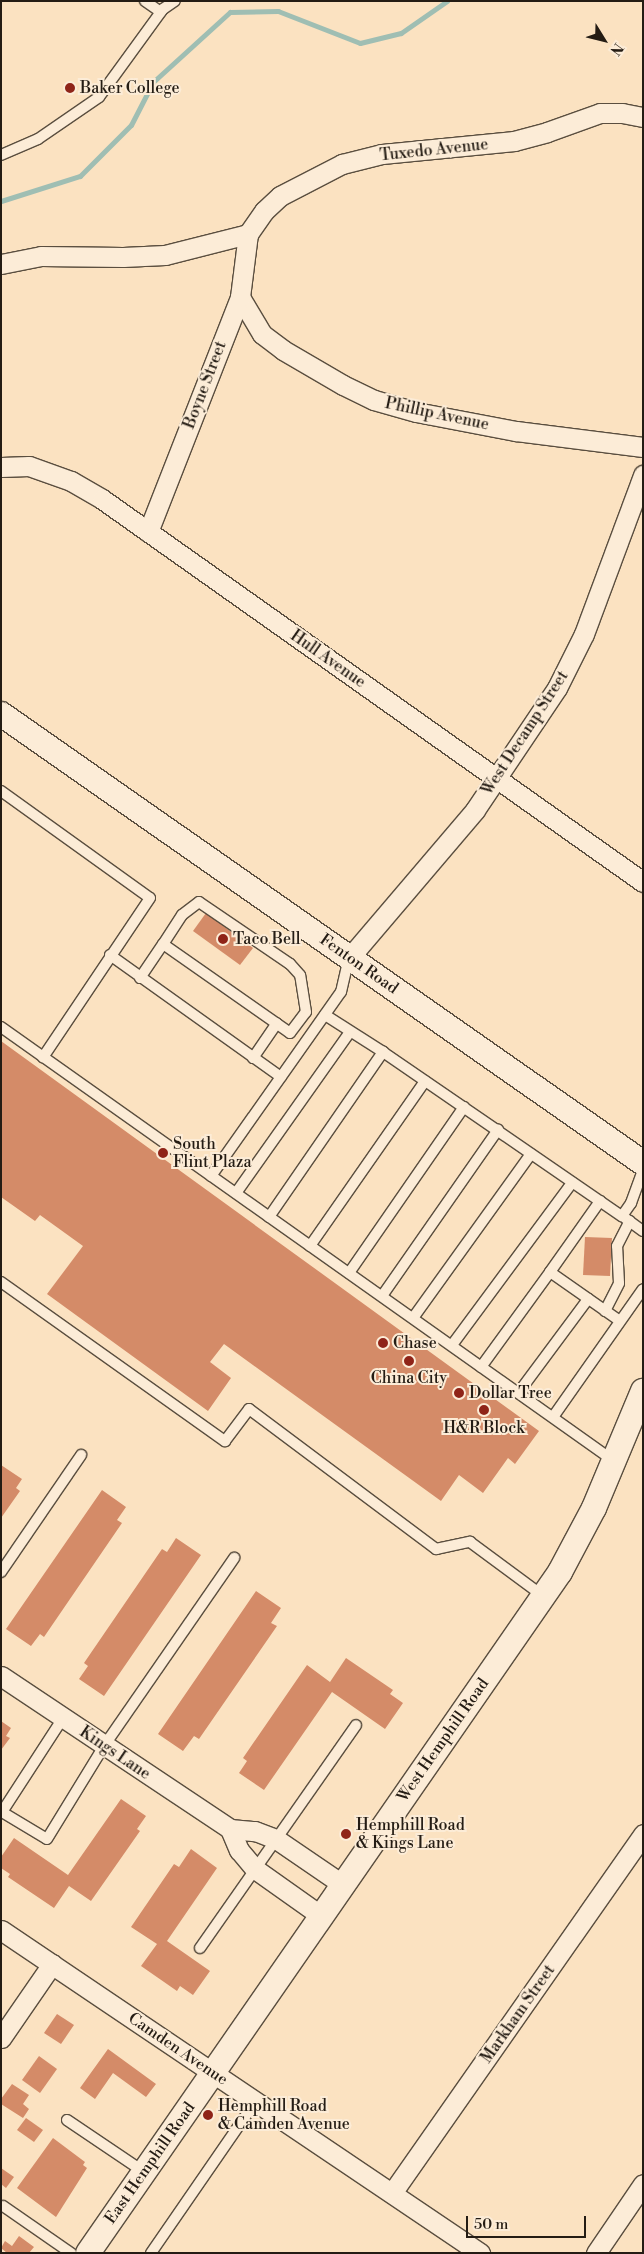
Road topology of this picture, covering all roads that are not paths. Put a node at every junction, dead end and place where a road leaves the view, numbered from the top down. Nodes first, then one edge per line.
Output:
1 (145, 1) edge
2 (175, 1) edge
3 (161, 12) junction
4 (643, 117) edge
5 (1, 155) edge
6 (248, 234) junction
7 (1, 264) edge
8 (240, 296) junction
9 (643, 446) edge
10 (1, 467) edge
11 (643, 476) edge
12 (148, 532) junction
13 (1, 714) edge
14 (498, 778) junction
15 (1, 790) edge
16 (643, 882) edge
17 (163, 944) junction
18 (110, 956) junction
19 (350, 957) junction
20 (140, 978) junction
21 (325, 1015) junction
22 (277, 1023) junction
23 (1, 1027) edge
24 (350, 1032) junction
25 (383, 1052) junction
26 (44, 1057) junction
27 (253, 1058) junction
28 (281, 1077) junction
29 (425, 1081) junction
30 (464, 1107) junction
31 (498, 1130) junction
32 (531, 1154) junction
33 (643, 1163) edge
34 (643, 1170) edge
35 (211, 1176) junction
36 (572, 1183) junction
37 (236, 1193) junction
38 (600, 1201) junction
39 (269, 1217) junction
40 (626, 1218) junction
41 (643, 1231) edge
42 (310, 1246) junction
43 (550, 1272) junction
44 (349, 1273) junction
45 (1, 1282) edge
46 (640, 1293) edge
47 (382, 1296) junction
48 (588, 1299) junction
49 (643, 1308) edge
50 (604, 1311) junction
51 (413, 1318) junction
52 (620, 1321) junction
53 (452, 1345) junction
54 (482, 1367) junction
55 (643, 1391) edge
56 (519, 1392) junction
57 (553, 1417) junction
58 (81, 1455) dead end
59 (614, 1461) junction
60 (234, 1558) dead end
61 (1, 1572) edge
62 (543, 1596) junction
63 (1, 1676) edge
64 (63, 1718) junction
65 (356, 1725) dead end
66 (104, 1746) junction
67 (230, 1828) junction
68 (643, 1834) edge
69 (276, 1839) junction
70 (255, 1869) junction
71 (342, 1884) junction
72 (320, 1915) junction
73 (1, 1930) edge
74 (200, 1948) dead end
75 (52, 1964) junction
76 (1, 2038) edge
77 (213, 2072) junction
78 (255, 2102) junction
79 (67, 2120) dead end
80 (144, 2172) junction
81 (643, 2184) edge
82 (392, 2193) junction
83 (3, 2206) dead end
84 (87, 2252) edge
85 (151, 2253) edge
86 (480, 2253) edge
87 (596, 2253) edge

1 - 3 lane
2 - 3 lane
3 - 5 lane
4 - 6 street, Tuxedo Avenue
6 - 7 street
6 - 8 street, Boyne Street
8 - 9 street, Phillip Avenue
8 - 12 street, Boyne Street
10 - 12 street, Hull Avenue
11 - 14 street, West Decamp Street
12 - 14 street, Hull Avenue
13 - 19 street, Fenton Road
14 - 16 street, Hull Avenue
14 - 19 street, West Decamp Street
15 - 18 lane
17 - 20 lane
17 - 22 lane
17 - 22 lane
18 - 20 lane
18 - 26 lane
19 - 21 lane
19 - 33 street, Fenton Road
20 - 27 lane
21 - 24 lane
21 - 28 lane
22 - 27 lane
23 - 26 lane
24 - 25 lane
24 - 37 lane
25 - 29 lane
25 - 39 lane
26 - 35 lane
27 - 28 lane
28 - 35 lane
29 - 30 lane
29 - 42 lane
30 - 31 lane
30 - 44 lane
31 - 32 lane
31 - 47 lane
32 - 36 lane
32 - 51 lane
34 - 40 lane
35 - 37 lane
36 - 38 lane
36 - 53 lane
37 - 39 lane
38 - 40 lane
38 - 43 lane
39 - 42 lane
40 - 41 lane
40 - 50 lane
42 - 44 lane
43 - 48 lane
43 - 54 lane
44 - 47 lane
45 - 62 lane
46 - 49 lane
46 - 52 lane
47 - 51 lane
48 - 50 lane
48 - 56 lane
50 - 52 lane
51 - 53 lane
52 - 57 lane
53 - 54 lane
54 - 56 lane
55 - 59 street, West Hemphill Road
56 - 57 lane
57 - 59 lane
58 - 61 lane
59 - 62 street, West Hemphill Road
60 - 66 lane
62 - 71 street, West Hemphill Road
63 - 64 street, Kings Lane
64 - 66 street, Kings Lane
64 - 66 lane
65 - 69 lane
66 - 67 street, Kings Lane
67 - 69 street, Kings Lane
67 - 70 street
68 - 82 street, Markham Street
69 - 70 lane
69 - 71 street, Kings Lane
70 - 72 street
70 - 74 lane
71 - 72 street, West Hemphill Road
72 - 77 street, West Hemphill Road
73 - 75 street, Camden Avenue
75 - 76 street
75 - 77 street, Camden Avenue
77 - 78 street, Camden Avenue
77 - 80 street, East Hemphill Road
78 - 82 street, Camden Avenue
78 - 85 lane
79 - 80 lane
80 - 84 street, East Hemphill Road
81 - 87 street
82 - 86 street, Camden Avenue
83 - 84 lane

